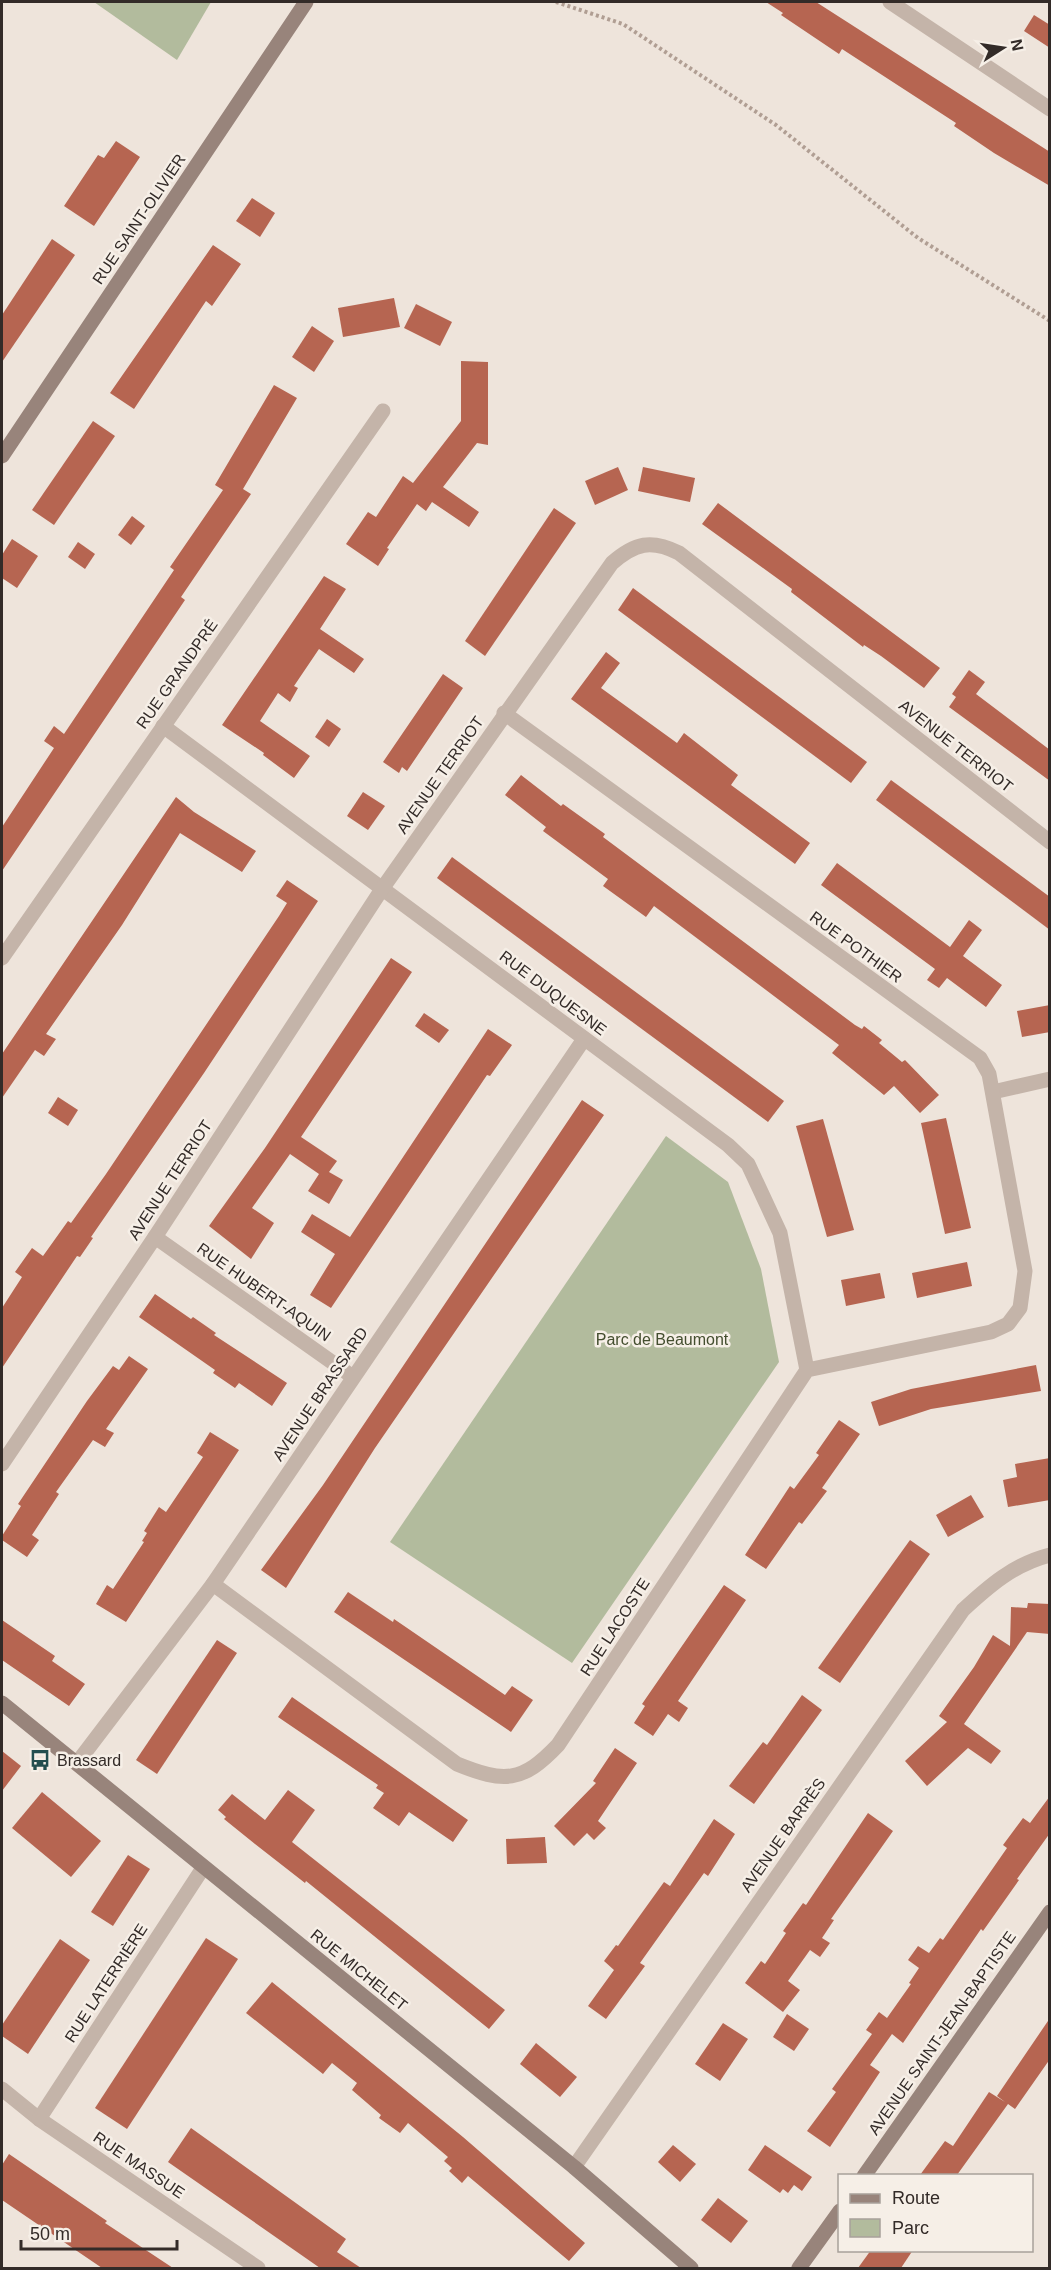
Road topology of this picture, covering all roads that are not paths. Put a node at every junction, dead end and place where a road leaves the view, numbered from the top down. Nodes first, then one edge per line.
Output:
1 (306, 2) edge
2 (890, 2) edge
3 (1050, 109) edge
4 (383, 411) dead end
5 (2, 456) edge
6 (504, 713) junction
7 (163, 726) junction
8 (1050, 842) edge
9 (382, 889) junction
10 (2, 958) edge
11 (584, 1039) junction
12 (1050, 1079) edge
13 (993, 1092) junction
14 (155, 1237) junction
15 (807, 1370) junction
16 (353, 1377) junction
17 (2, 1464) edge
18 (1050, 1555) edge
19 (213, 1584) junction
20 (2, 1703) edge
21 (77, 1763) junction
22 (203, 1868) junction
23 (1050, 1912) edge
24 (2, 2089) edge
25 (39, 2119) junction
26 (574, 2167) junction
27 (865, 2174) edge
28 (838, 2214) edge
29 (258, 2268) edge
30 (691, 2268) edge
31 (799, 2268) edge

1 - 5 street, RUE SAINT-OLIVIER
2 - 3 street
4 - 7 street, RUE GRANDPRÉ
6 - 8 street, AVENUE TERRIOT
6 - 9 street, AVENUE TERRIOT
6 - 13 street, RUE POTHIER
7 - 9 street, RUE DUQUESNE
7 - 10 street, RUE GRANDPRÉ
9 - 11 street, RUE DUQUESNE
9 - 14 street, AVENUE TERRIOT
11 - 15 street, RUE DUQUESNE
11 - 16 street, AVENUE BRASSARD
12 - 13 street
13 - 15 street, RUE POTHIER
14 - 16 street, RUE HUBERT-AQUIN
14 - 17 street, AVENUE TERRIOT
15 - 19 street, RUE LACOSTE
16 - 19 street, AVENUE BRASSARD
18 - 26 street, AVENUE BARRÈS
19 - 21 street, AVENUE BRASSARD
20 - 21 street, RUE MICHELET
21 - 22 street, RUE MICHELET
22 - 25 street, RUE LATERRIÈRE
22 - 26 street, RUE MICHELET
23 - 27 street, AVENUE SAINT-JEAN-BAPTISTE
24 - 25 street, RUE MASSUE
25 - 29 street, RUE MASSUE
26 - 30 street, RUE MICHELET
28 - 31 street

